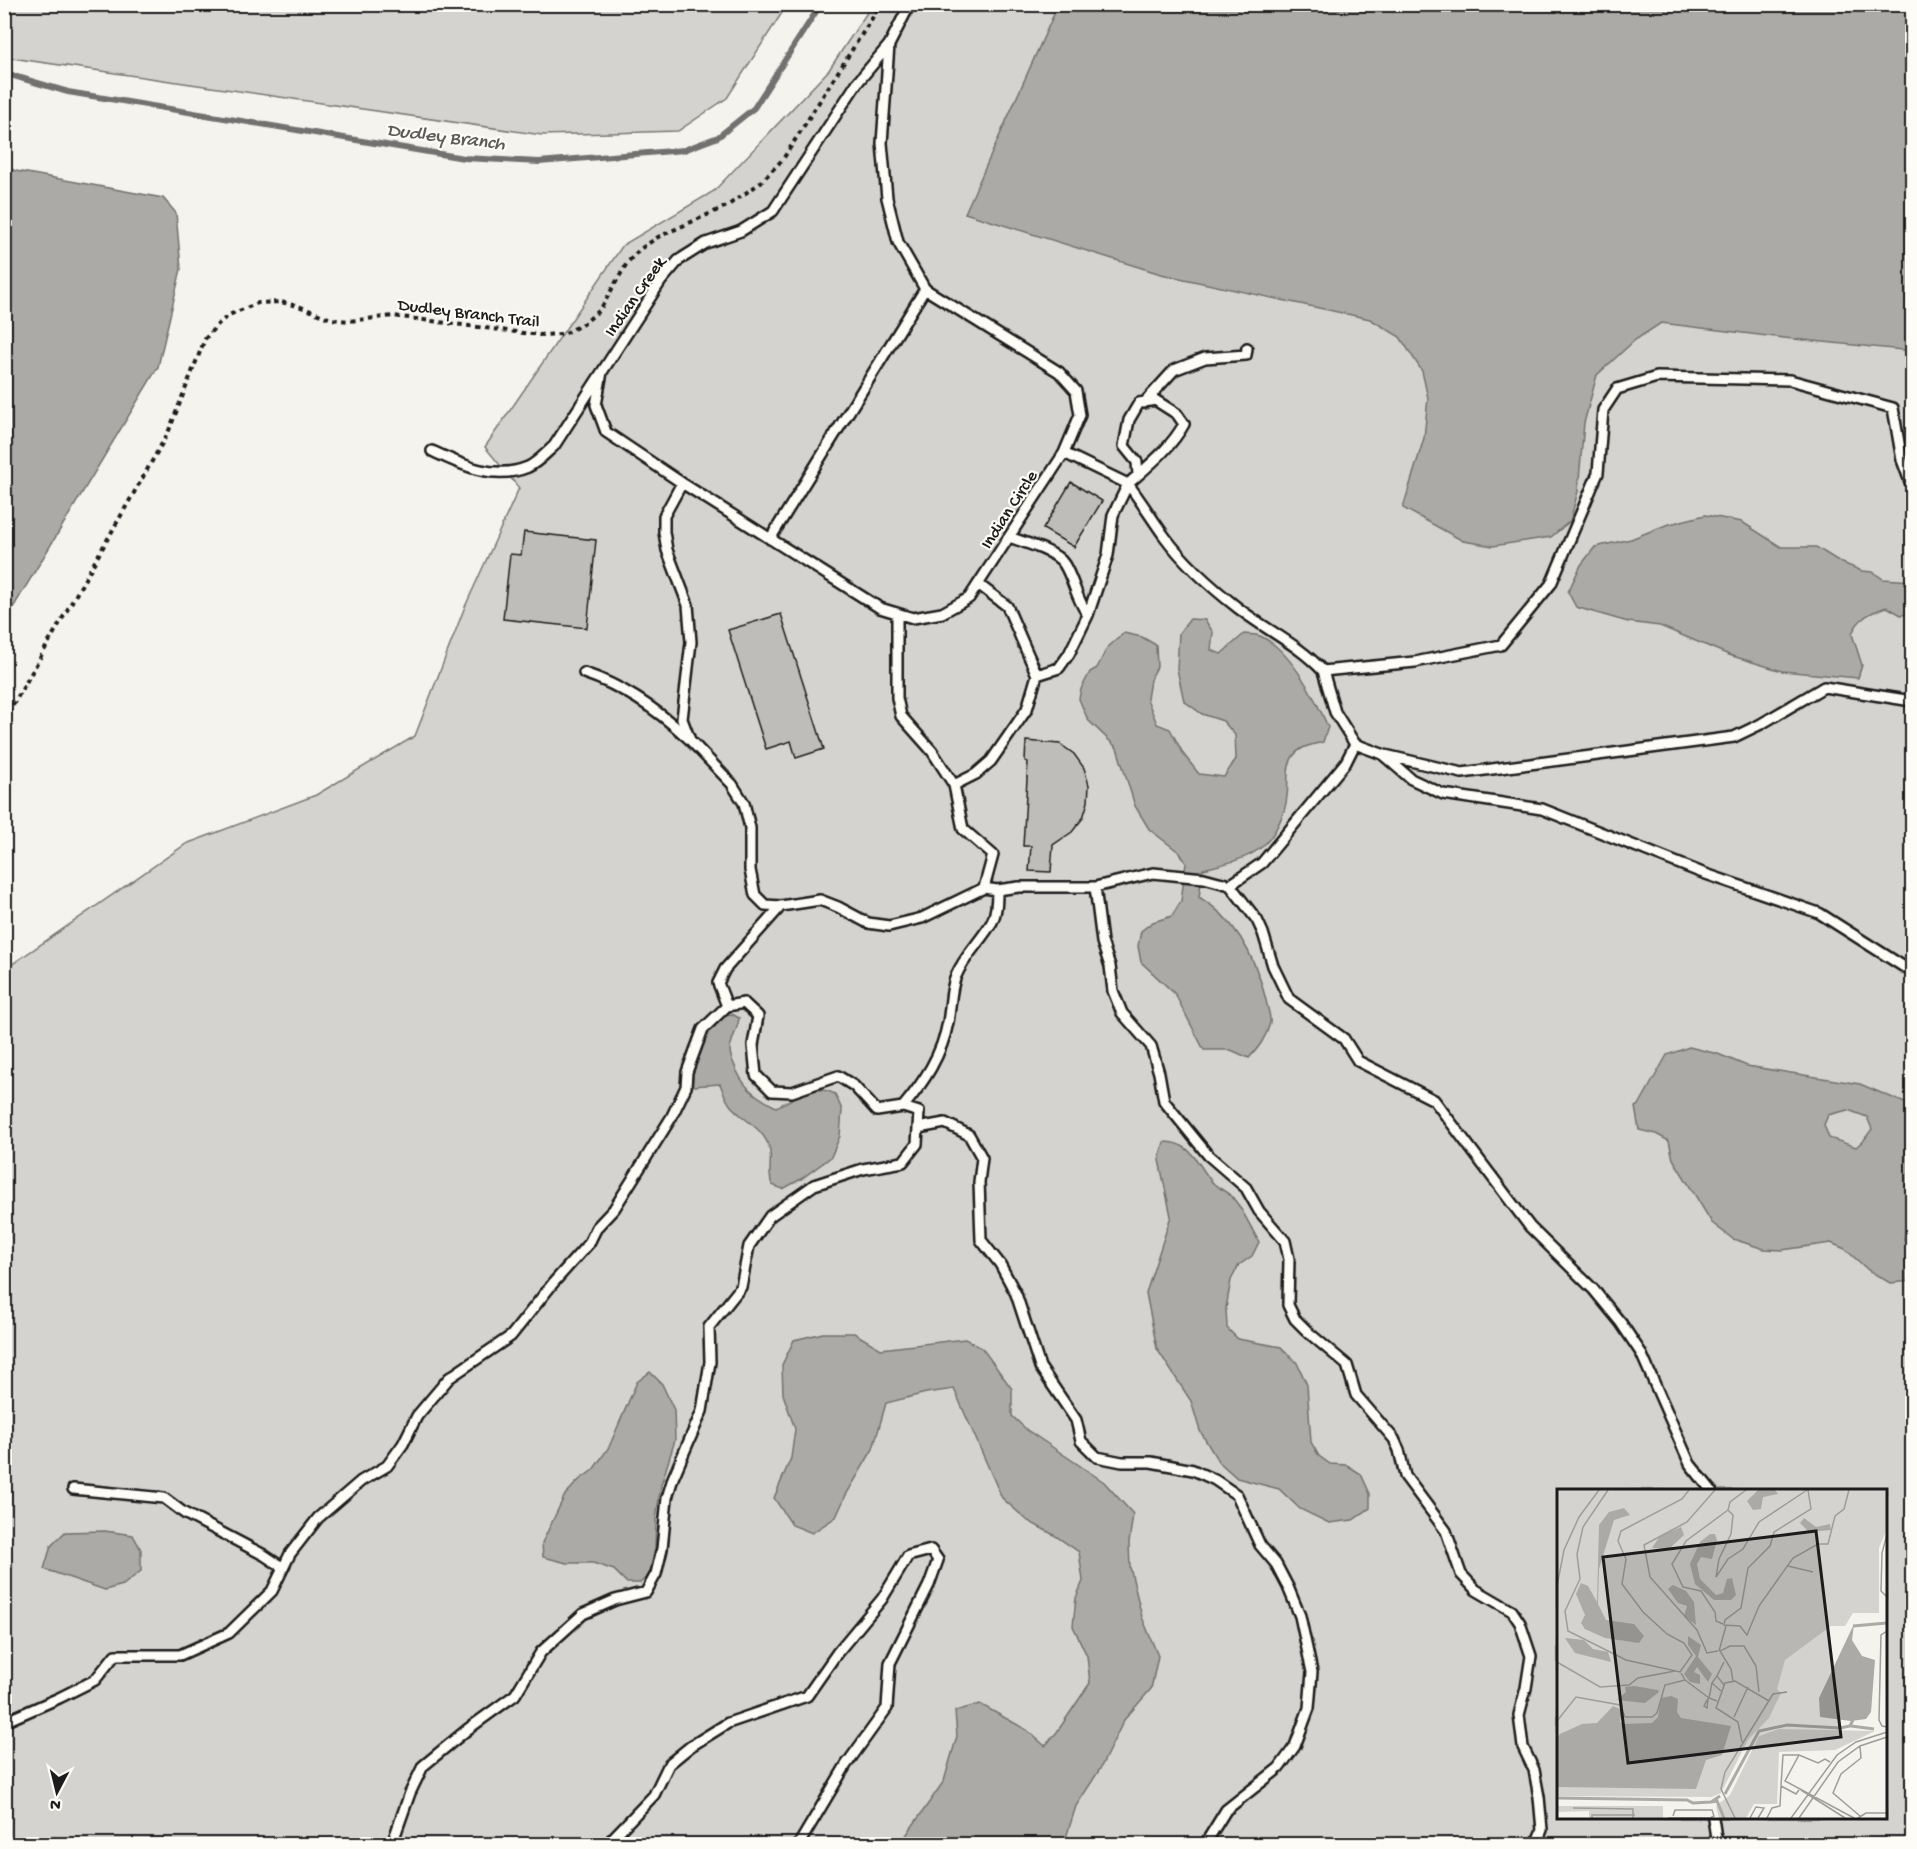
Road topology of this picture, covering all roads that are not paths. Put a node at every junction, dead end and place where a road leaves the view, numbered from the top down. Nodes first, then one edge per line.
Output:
1 (910, 4) edge
2 (889, 45) junction
3 (925, 289) junction
4 (1246, 348) dead end
5 (602, 372) junction
6 (1144, 403) junction
7 (432, 451) dead end
8 (1064, 453) junction
9 (1138, 475) junction
10 (682, 483) junction
11 (1128, 484) junction
12 (1912, 488) edge
13 (1009, 537) junction
14 (770, 539) junction
15 (978, 584) junction
16 (897, 613) junction
17 (1088, 615) junction
18 (1323, 671) junction
19 (584, 673) dead end
20 (1038, 675) junction
21 (1912, 700) edge
22 (690, 740) junction
23 (1355, 744) junction
24 (1383, 754) junction
25 (954, 785) junction
26 (1230, 885) junction
27 (1095, 887) junction
28 (984, 888) junction
29 (998, 890) junction
30 (781, 906) junction
31 (1912, 972) edge
32 (727, 1006) junction
33 (903, 1107) junction
34 (918, 1128) junction
35 (74, 1489) dead end
36 (1709, 1489) edge
37 (282, 1567) junction
38 (4, 1722) edge
39 (1713, 1819) edge
40 (392, 1845) edge
41 (607, 1845) edge
42 (799, 1845) edge
43 (1205, 1845) edge
44 (1536, 1845) edge
45 (1717, 1845) edge

1 - 2 lane, Indian Creek
2 - 3 lane, Indian Circle
2 - 5 lane, Indian Creek
3 - 8 lane, Indian Circle
3 - 14 lane
4 - 6 lane
5 - 7 lane, Indian Creek
5 - 10 lane, Indian Circle
6 - 9 lane
6 - 9 lane
8 - 11 lane
8 - 13 lane, Indian Circle
9 - 11 lane
10 - 14 lane, Indian Circle
10 - 22 lane
11 - 17 lane
11 - 18 lane
12 - 18 lane
13 - 15 lane, Indian Circle
13 - 17 lane
14 - 16 lane, Indian Circle
15 - 16 lane, Indian Circle
15 - 20 lane
16 - 25 lane
17 - 20 lane
18 - 23 lane
19 - 22 lane
20 - 25 lane
21 - 24 lane
22 - 30 lane
23 - 24 lane
23 - 26 lane
24 - 31 lane
25 - 28 lane
26 - 27 lane
26 - 36 lane
27 - 29 lane
27 - 44 lane
28 - 29 lane
28 - 30 lane
29 - 33 lane
30 - 32 lane
32 - 33 lane
32 - 37 lane
33 - 34 lane
34 - 40 lane
34 - 43 lane
35 - 37 lane
37 - 38 lane
39 - 45 lane
41 - 42 lane

